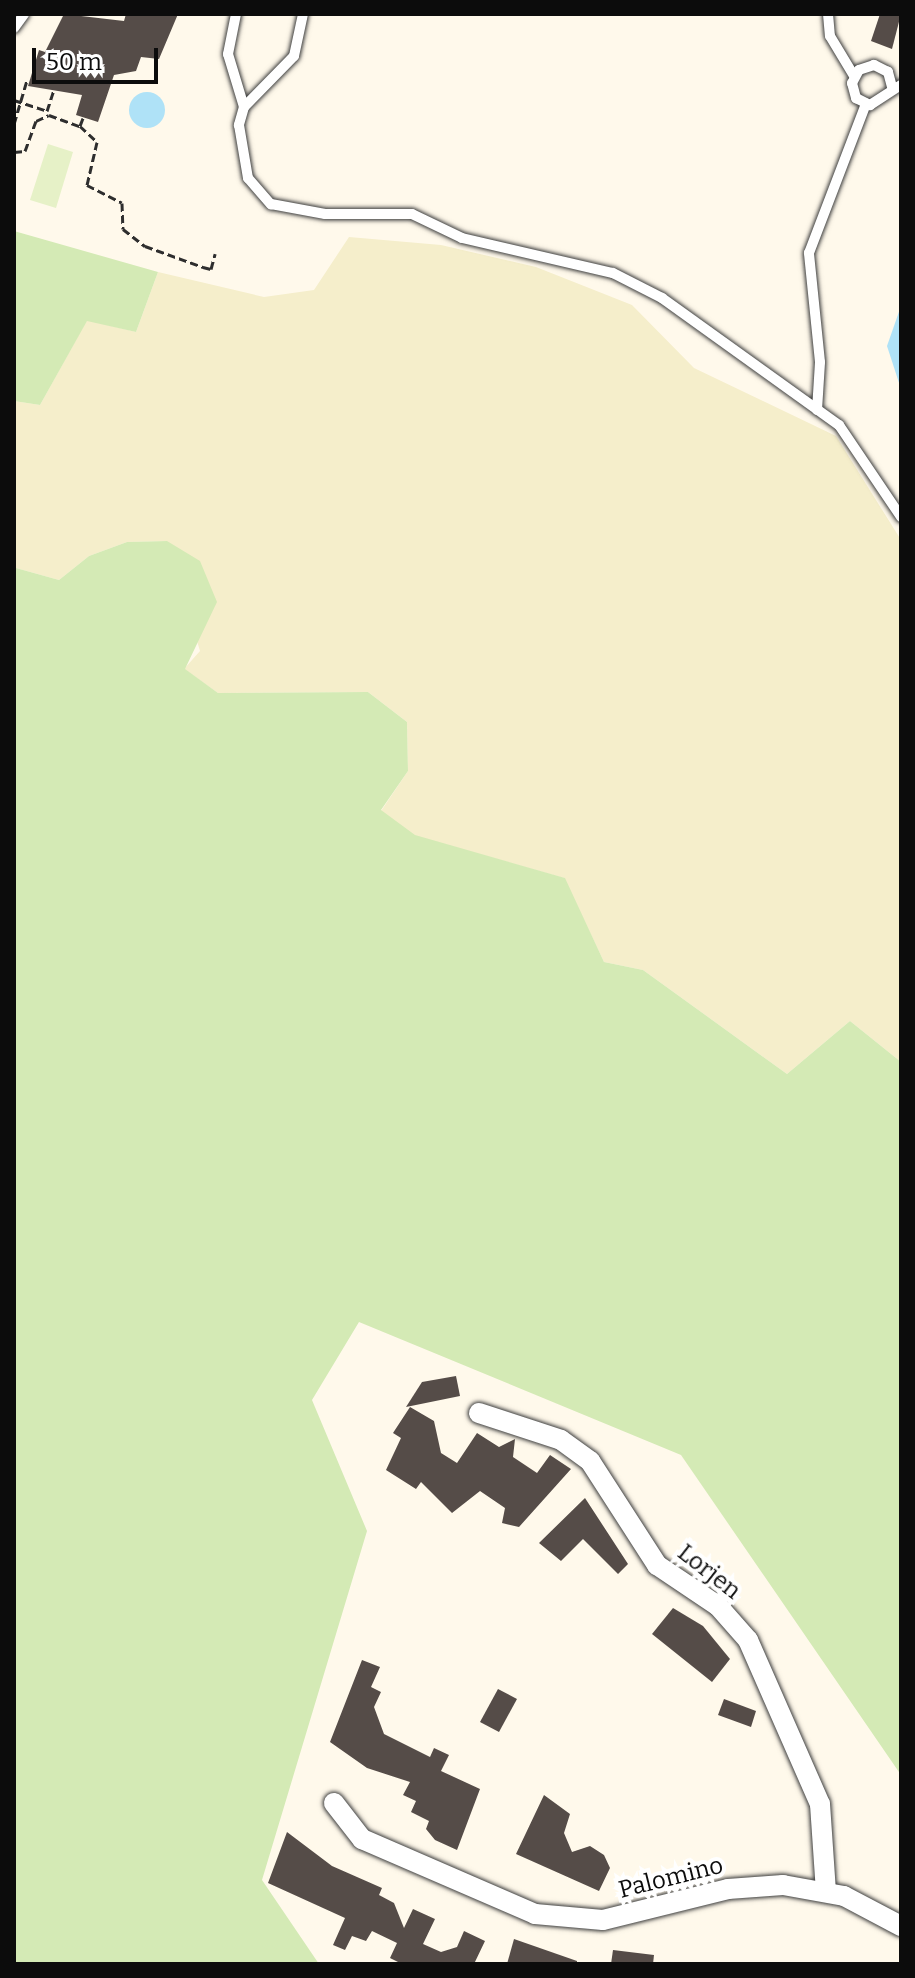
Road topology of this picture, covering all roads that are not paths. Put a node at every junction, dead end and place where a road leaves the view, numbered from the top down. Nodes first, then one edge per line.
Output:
1 (24, 14) edge
2 (236, 14) edge
3 (303, 14) edge
4 (828, 14) edge
5 (14, 28) edge
6 (854, 76) junction
7 (896, 86) edge
8 (866, 104) junction
9 (244, 107) junction
10 (817, 410) junction
11 (901, 517) edge
12 (479, 1413) dead end
13 (334, 1803) dead end
14 (826, 1891) junction
15 (901, 1926) edge

1 - 5 lane
2 - 9 lane
3 - 9 lane
4 - 6 lane
6 - 7 lane
6 - 8 lane
7 - 8 lane
8 - 10 lane
9 - 10 lane
10 - 11 lane
12 - 14 street, Lorjen
13 - 14 street, Palomino
14 - 15 street, Palomino

